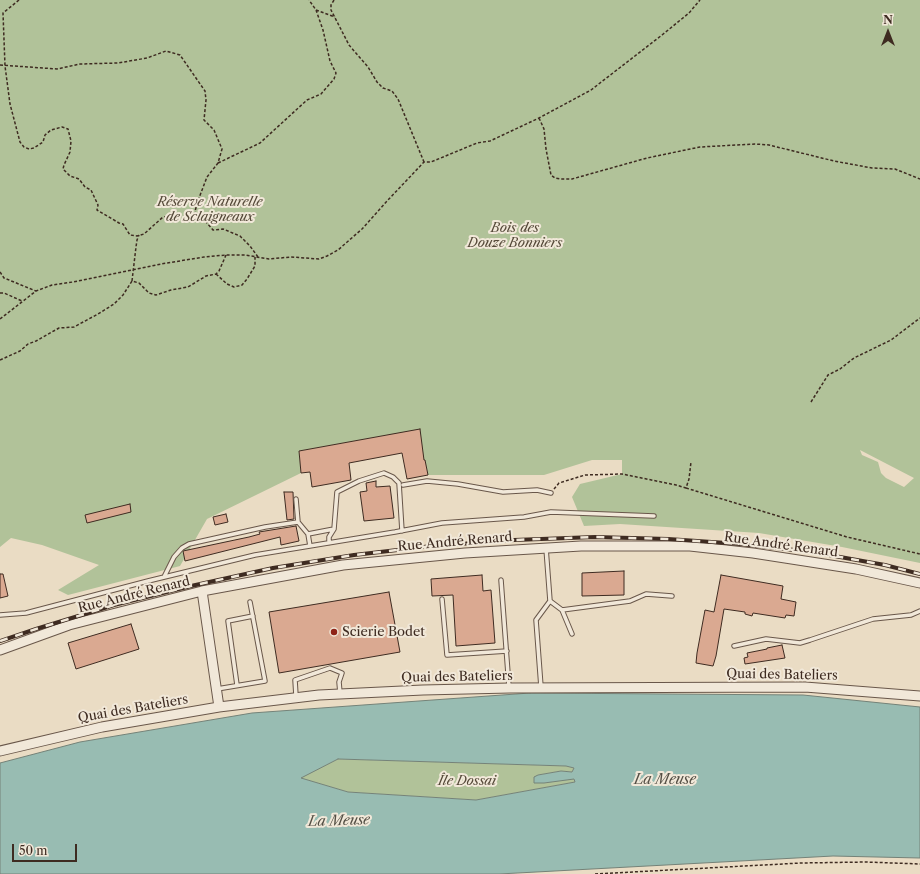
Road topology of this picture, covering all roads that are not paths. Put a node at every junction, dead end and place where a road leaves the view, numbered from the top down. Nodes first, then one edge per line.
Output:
1 (403, 485) dead end
2 (551, 493) road end
3 (296, 499) dead end
4 (654, 516) dead end
5 (298, 522) junction
6 (334, 529) junction
7 (402, 531) junction
8 (308, 534) junction
9 (329, 543) junction
10 (310, 546) junction
11 (546, 548) junction
12 (164, 577) junction
13 (500, 580) dead end
14 (920, 583) edge
15 (202, 591) junction
16 (672, 596) dead end
17 (442, 599) dead end
18 (550, 601) junction
19 (250, 602) dead end
20 (562, 610) junction
21 (920, 610) edge
22 (0, 615) edge
23 (253, 616) junction
24 (572, 634) dead end
25 (734, 646) dead end
26 (0, 650) edge
27 (507, 651) junction
28 (237, 685) junction
29 (510, 688) junction
30 (541, 688) junction
31 (216, 689) junction
32 (340, 694) junction
33 (920, 696) edge
34 (296, 698) junction
35 (219, 707) junction
36 (0, 751) edge

1 - 2 lane
3 - 5 lane
4 - 7 lane
5 - 8 lane
5 - 12 lane
6 - 7 lane
6 - 8 lane
6 - 9 lane
7 - 9 lane
8 - 10 lane
9 - 10 lane
10 - 12 lane
11 - 14 street, Rue André Renard
11 - 15 street, Rue André Renard
11 - 18 lane
12 - 22 lane
13 - 27 lane
15 - 26 street, Rue André Renard
15 - 31 street
16 - 20 lane
17 - 27 lane
18 - 20 lane
18 - 30 lane
19 - 23 lane
20 - 24 lane
21 - 25 lane
23 - 28 lane
23 - 28 lane
27 - 29 lane
28 - 31 lane
29 - 30 street, Quai des Bateliers
29 - 32 street, Quai des Bateliers
30 - 33 street, Quai des Bateliers
31 - 35 street
32 - 34 street, Quai des Bateliers
32 - 34 lane
34 - 35 street, Quai des Bateliers
35 - 36 street, Quai des Bateliers

